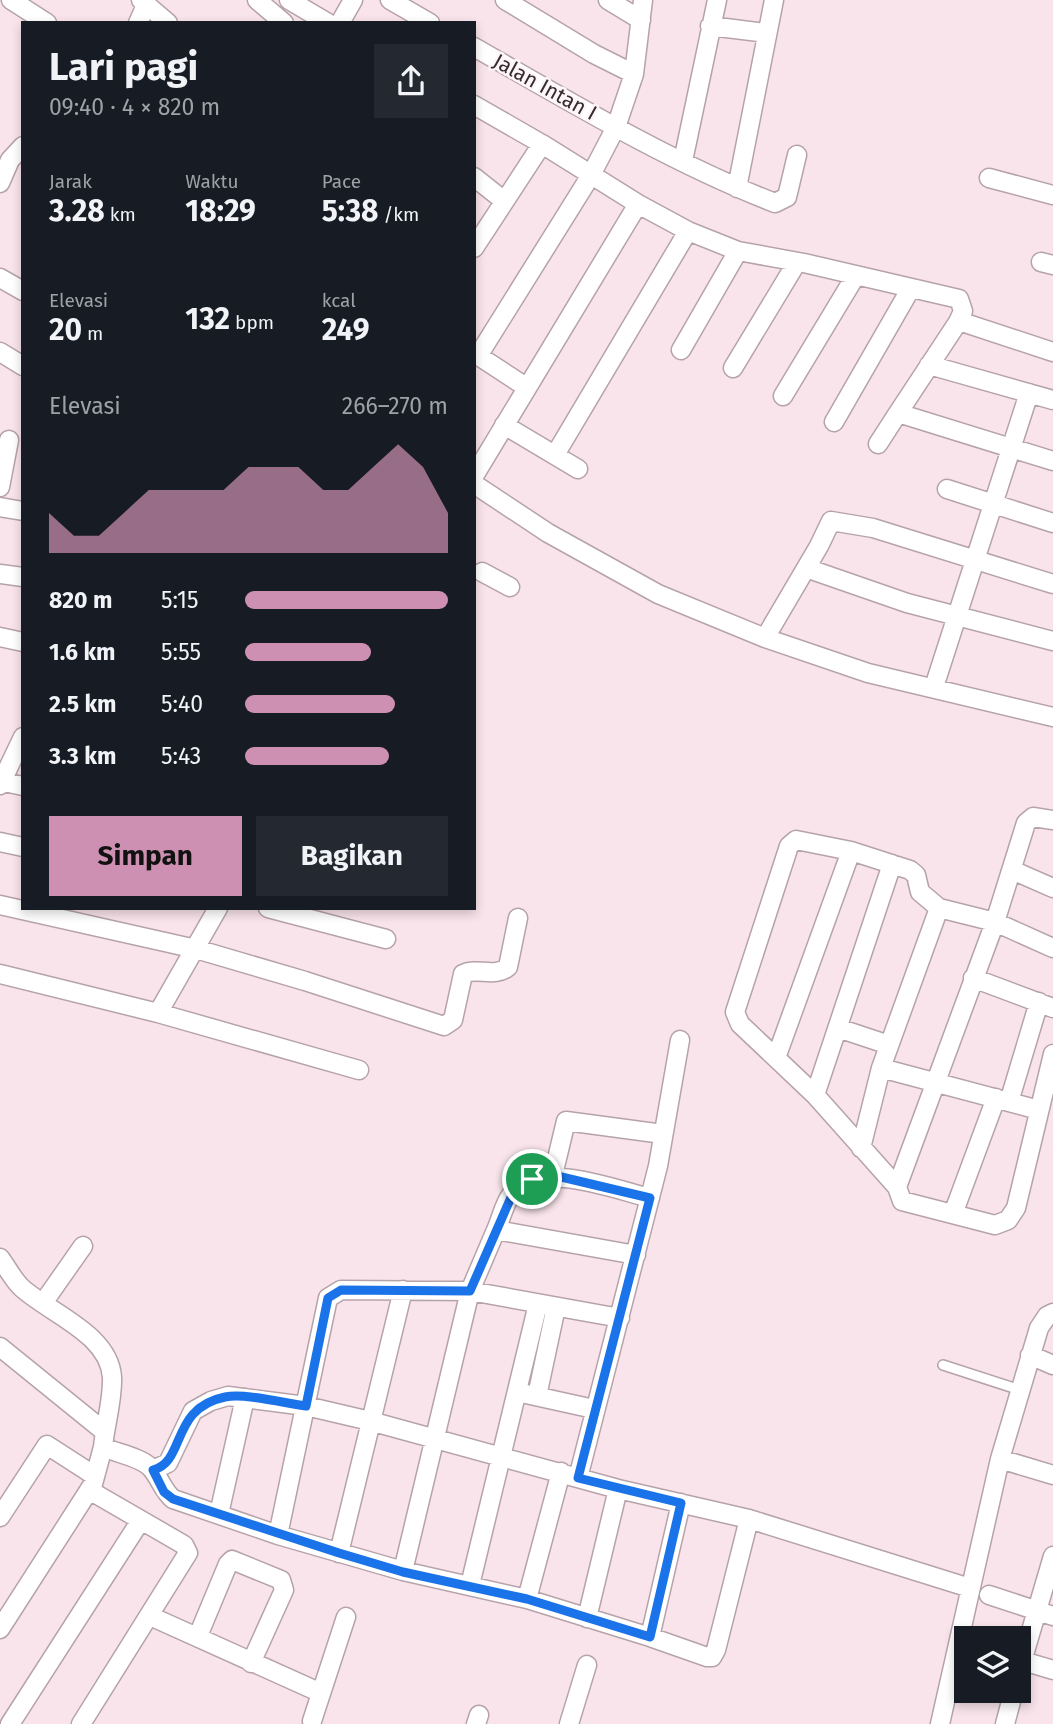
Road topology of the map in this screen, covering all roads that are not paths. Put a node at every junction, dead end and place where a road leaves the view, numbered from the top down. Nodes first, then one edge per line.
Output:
1 (11, 0) edge
2 (257, 0) edge
3 (289, 0) edge
4 (353, 0) edge
5 (390, 0) edge
6 (505, 0) edge
7 (608, 0) edge
8 (643, 0) edge
9 (717, 0) edge
10 (774, 0) edge
11 (144, 2) edge
12 (39, 12) edge
13 (641, 20) junction
14 (139, 21) edge
15 (167, 21) edge
16 (282, 21) edge
17 (325, 21) edge
18 (341, 21) edge
19 (427, 21) edge
20 (710, 26) junction
21 (766, 33) junction
22 (476, 48) edge
23 (634, 74) junction
24 (476, 106) edge
25 (616, 127) junction
26 (542, 144) junction
27 (21, 148) edge
28 (797, 155) dead end
29 (683, 161) junction
30 (591, 175) junction
31 (989, 178) dead end
32 (476, 179) edge
33 (0, 183) edge
34 (737, 188) junction
35 (1053, 195) edge
36 (503, 200) junction
37 (638, 204) junction
38 (688, 231) junction
39 (476, 245) edge
40 (738, 251) junction
41 (797, 262) junction
42 (856, 275) junction
43 (0, 278) edge
44 (911, 288) junction
45 (21, 289) edge
46 (968, 324) dead end
47 (681, 350) dead end
48 (0, 352) edge
49 (1053, 352) edge
50 (476, 355) edge
51 (21, 365) edge
52 (929, 365) junction
53 (733, 368) dead end
54 (526, 387) junction
55 (1029, 393) junction
56 (783, 397) dead end
57 (1053, 400) edge
58 (898, 413) junction
59 (834, 422) dead end
60 (504, 425) junction
61 (11, 440) edge
62 (878, 444) dead end
63 (1012, 447) junction
64 (555, 455) junction
65 (1053, 461) edge
66 (578, 469) dead end
67 (476, 473) edge
68 (476, 485) edge
69 (0, 487) edge
70 (947, 489) dead end
71 (993, 504) junction
72 (0, 507) edge
73 (21, 511) edge
74 (1053, 523) edge
75 (976, 560) junction
76 (806, 568) junction
77 (0, 574) edge
78 (477, 575) edge
79 (21, 577) edge
80 (1053, 584) edge
81 (510, 587) dead end
82 (957, 616) junction
83 (0, 638) edge
84 (765, 638) junction
85 (1053, 641) edge
86 (21, 642) edge
87 (934, 687) junction
88 (1053, 717) edge
89 (21, 741) edge
90 (1, 783) edge
91 (21, 786) edge
92 (1053, 820) edge
93 (0, 842) edge
94 (21, 847) edge
95 (851, 851) junction
96 (892, 864) junction
97 (1012, 870) junction
98 (1053, 888) edge
99 (0, 905) edge
100 (939, 908) junction
101 (21, 910) edge
102 (22, 910) edge
103 (217, 910) edge
104 (276, 910) edge
105 (518, 918) dead end
106 (995, 922) junction
107 (386, 939) dead end
108 (1053, 948) edge
109 (196, 949) junction
110 (0, 974) edge
111 (973, 978) junction
112 (1046, 1005) edge
113 (158, 1013) junction
114 (838, 1028) junction
115 (680, 1040) dead end
116 (889, 1045) junction
117 (776, 1058) junction
118 (1052, 1063) edge
119 (881, 1068) junction
120 (359, 1070) dead end
121 (938, 1082) junction
122 (815, 1095) junction
123 (1003, 1100) junction
124 (1039, 1110) junction
125 (663, 1134) junction
126 (861, 1148) junction
127 (553, 1175) junction
128 (897, 1187) junction
129 (650, 1198) junction
130 (953, 1214) junction
131 (496, 1230) junction
132 (83, 1246) dead end
133 (636, 1255) junction
134 (0, 1258) edge
135 (403, 1290) junction
136 (470, 1291) junction
137 (43, 1303) junction
138 (547, 1306) junction
139 (1053, 1313) edge
140 (620, 1318) junction
141 (0, 1347) edge
142 (1030, 1355) junction
143 (943, 1365) dead end
144 (1053, 1365) edge
145 (1020, 1390) junction
146 (517, 1392) junction
147 (537, 1396) junction
148 (245, 1398) junction
149 (306, 1406) junction
150 (594, 1409) junction
151 (369, 1421) junction
152 (433, 1440) junction
153 (110, 1446) junction
154 (499, 1456) junction
155 (1000, 1459) junction
156 (153, 1470) junction
157 (570, 1475) junction
158 (1053, 1475) edge
159 (92, 1483) junction
160 (618, 1489) junction
161 (681, 1503) junction
162 (219, 1514) junction
163 (0, 1517) edge
164 (749, 1519) junction
165 (141, 1520) junction
166 (278, 1535) junction
167 (339, 1553) junction
168 (1053, 1556) edge
169 (403, 1572) junction
170 (470, 1585) junction
171 (970, 1588) junction
172 (989, 1595) dead end
173 (527, 1599) junction
174 (1045, 1613) edge
175 (150, 1616) junction
176 (346, 1617) dead end
177 (587, 1618) junction
178 (1, 1624) edge
179 (198, 1636) junction
180 (650, 1637) junction
181 (1031, 1645) edge
182 (251, 1662) junction
183 (587, 1664) dead end
184 (1031, 1669) edge
185 (1053, 1670) edge
186 (321, 1693) junction
187 (1011, 1703) edge
188 (312, 1721) dead end
189 (10, 1724) edge
190 (81, 1724) edge
191 (569, 1724) edge
192 (940, 1724) edge
193 (1005, 1724) edge

1 - 12 street
2 - 16 street
3 - 17 street
4 - 18 street
5 - 19 street
6 - 23 street
7 - 13 street
8 - 13 street
9 - 20 street
10 - 21 street
11 - 14 street
11 - 15 street
13 - 23 street
20 - 21 street
20 - 29 street
21 - 34 street
22 - 25 street, Jalan Intan I
23 - 25 street
24 - 26 street
25 - 29 street, Jalan Intan I
25 - 30 street
26 - 30 street
26 - 36 street
27 - 33 street
28 - 34 street, Jalan Intan I
29 - 34 street, Jalan Intan I
30 - 37 street
30 - 50 street
31 - 35 street
32 - 36 street
36 - 39 street
37 - 38 street
37 - 54 street
38 - 40 street
38 - 64 street
40 - 41 street
40 - 47 street
41 - 42 street
41 - 53 street
42 - 44 street
42 - 56 street
43 - 45 street
44 - 52 street
44 - 59 street
46 - 49 street
48 - 51 street
50 - 54 street
52 - 55 street
52 - 58 street
54 - 60 street
55 - 57 street
55 - 63 street
58 - 62 street
58 - 63 street
60 - 64 street
60 - 67 street
61 - 69 street
63 - 65 street
63 - 71 street
64 - 66 street
68 - 84 street
70 - 71 street
71 - 74 street
71 - 75 street
72 - 73 street
75 - 76 street
75 - 80 street
75 - 82 street
76 - 82 street
76 - 84 street
77 - 79 street
78 - 81 street
82 - 85 street
82 - 87 street
83 - 86 street
84 - 87 street
87 - 88 street
89 - 90 street
90 - 91 street
92 - 97 street
93 - 94 street
95 - 96 street
95 - 117 street
95 - 117 street
96 - 100 street
96 - 114 street
97 - 98 street
97 - 106 street
99 - 101 street
100 - 106 street
100 - 116 street
102 - 109 street
103 - 109 street
104 - 107 street
105 - 109 street
106 - 108 street
106 - 111 street
109 - 113 street
110 - 113 street
111 - 112 street
111 - 121 street
112 - 123 street
113 - 120 street
114 - 116 street
114 - 122 street
115 - 125 street
116 - 119 street
117 - 122 street
118 - 124 street
119 - 121 street
119 - 126 street
121 - 123 street
121 - 128 street
122 - 126 street
123 - 124 street
123 - 130 street
124 - 130 street
125 - 127 street
125 - 129 street
126 - 128 street
127 - 129 street
127 - 131 street
128 - 130 street
129 - 133 street
131 - 133 street
131 - 136 street
132 - 137 street
133 - 140 street
134 - 137 street
135 - 136 street
135 - 149 street
135 - 151 street
136 - 138 street
136 - 152 street
137 - 153 street
138 - 140 street
138 - 146 street
138 - 147 street
139 - 142 street
140 - 150 street
141 - 153 street
142 - 144 street
142 - 145 street
143 - 145 lane
145 - 155 street
146 - 147 street
146 - 154 street
147 - 150 street
148 - 149 street
148 - 156 street
148 - 162 street
149 - 151 street
149 - 166 street
150 - 157 street
151 - 152 street
151 - 167 street
152 - 154 street
152 - 169 street
153 - 156 street
153 - 159 street
154 - 157 street
154 - 170 street
155 - 158 street
155 - 171 street
156 - 162 street
157 - 160 street
157 - 173 street
159 - 163 street
159 - 165 street
159 - 178 street
160 - 161 street
160 - 177 street
161 - 164 street
161 - 180 street
162 - 166 street
164 - 171 street
164 - 180 street
165 - 175 street
165 - 189 street
166 - 167 street
167 - 169 street
168 - 174 street
169 - 170 street
170 - 173 street
171 - 192 street
172 - 174 street
173 - 177 street
174 - 181 street
175 - 179 street
175 - 190 street
176 - 186 street
177 - 180 street
179 - 182 street
179 - 182 street
182 - 186 street
183 - 191 street
184 - 185 street
186 - 188 street
187 - 193 street

